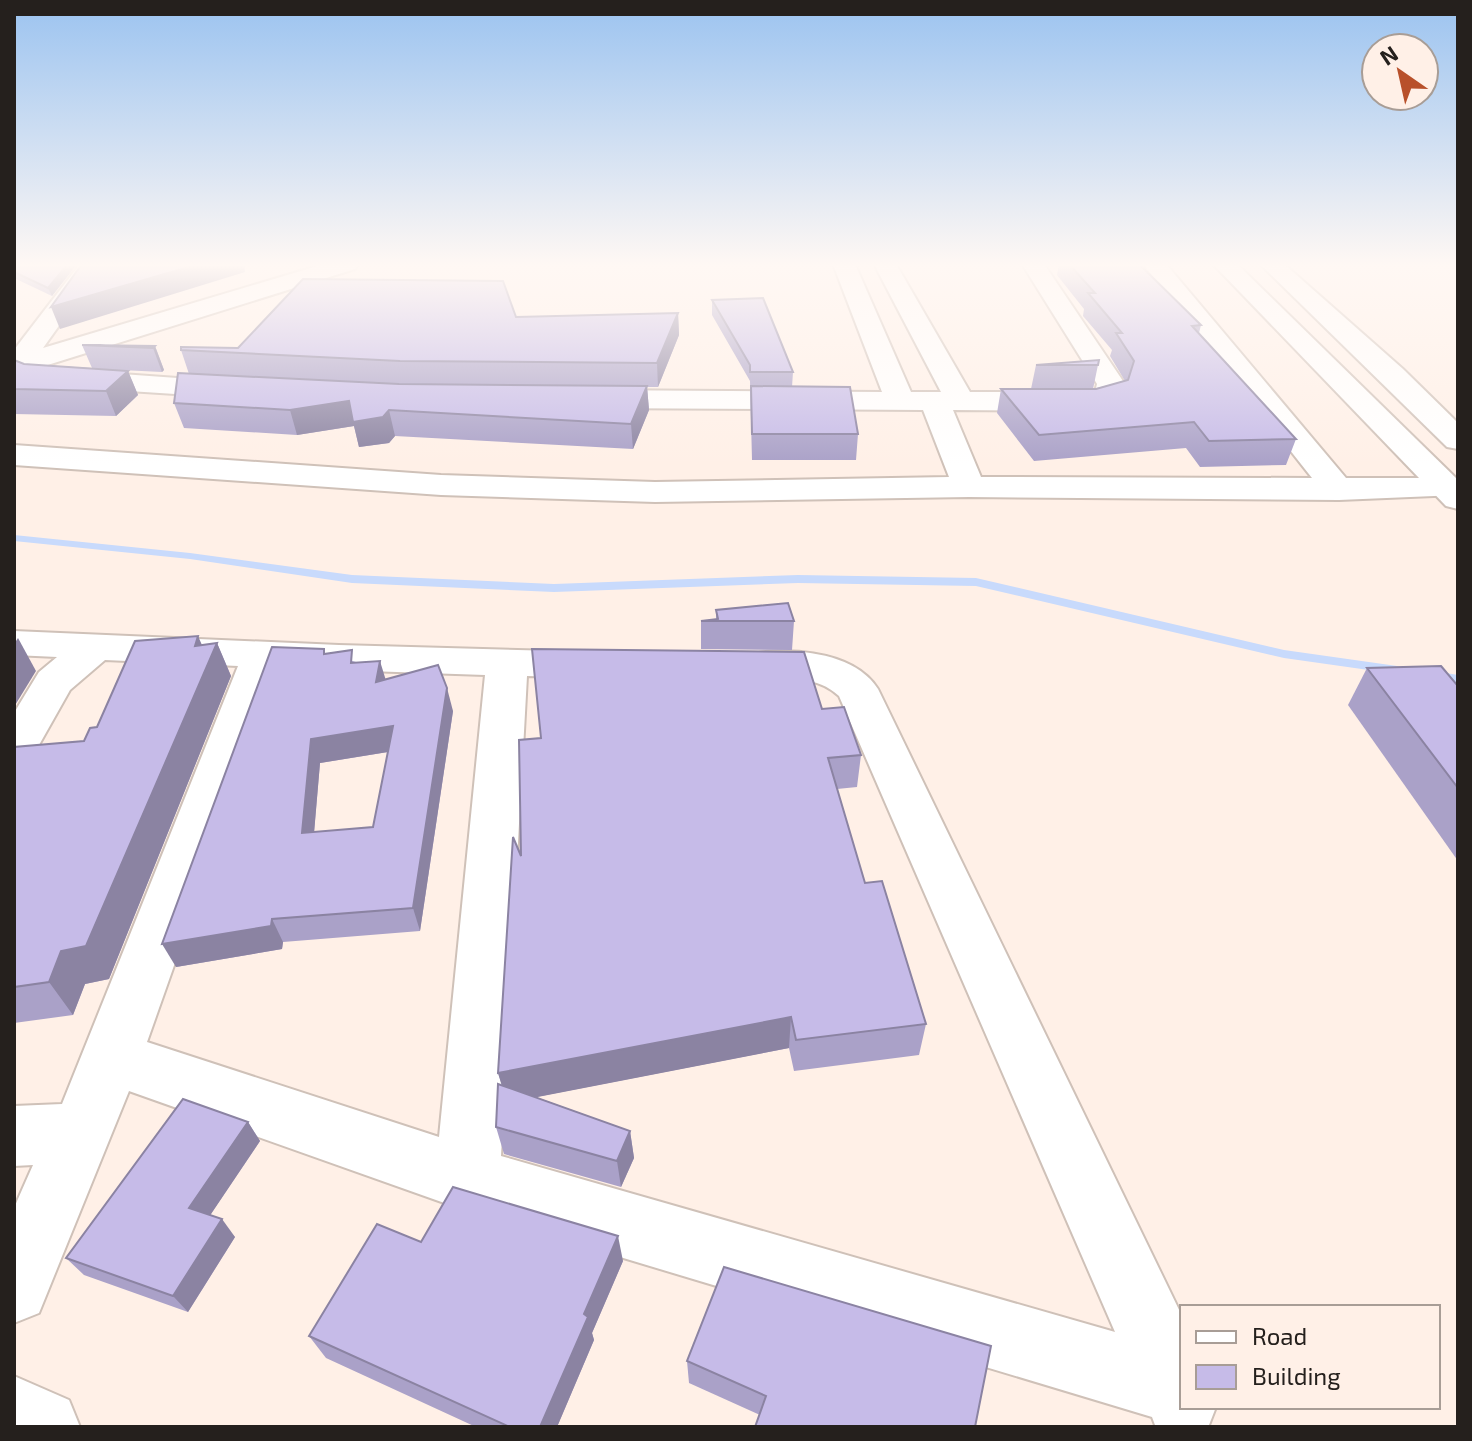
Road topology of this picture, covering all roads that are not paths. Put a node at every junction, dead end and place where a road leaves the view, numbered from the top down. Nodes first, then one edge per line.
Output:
1 (41, 331) edge
2 (124, 331) edge
3 (872, 331) edge
4 (916, 331) edge
5 (1077, 331) edge
6 (1209, 331) edge
7 (1291, 331) edge
8 (1345, 331) edge
9 (16, 365) edge
10 (266, 390) edge
11 (565, 399) edge
12 (948, 402) junction
13 (901, 403) junction
14 (1458, 440) edge
15 (14, 455) edge
16 (969, 487) junction
17 (1339, 490) junction
18 (1453, 493) edge
19 (43, 646) edge
20 (263, 655) junction
21 (507, 664) junction
22 (634, 665) edge
23 (713, 666) edge
24 (14, 750) edge
25 (112, 1058) junction
26 (80, 1133) junction
27 (14, 1136) edge
28 (467, 1179) junction
29 (14, 1288) edge
30 (1180, 1391) edge
31 (1180, 1402) edge
32 (14, 1414) edge
33 (42, 1427) edge

1 - 9 main road
2 - 9 main road
3 - 13 main road
4 - 12 main road
5 - 12 main road
6 - 17 main road
7 - 18 main road
8 - 14 main road
9 - 10 main road
11 - 13 main road
12 - 13 main road
12 - 16 main road
15 - 16 main road
16 - 17 main road
17 - 18 main road
19 - 20 main road
19 - 24 main road
20 - 21 main road
20 - 25 main road
21 - 22 main road
21 - 28 main road
23 - 30 main road
25 - 26 main road
25 - 28 main road
26 - 27 main road
26 - 29 main road
28 - 31 main road
32 - 33 main road

